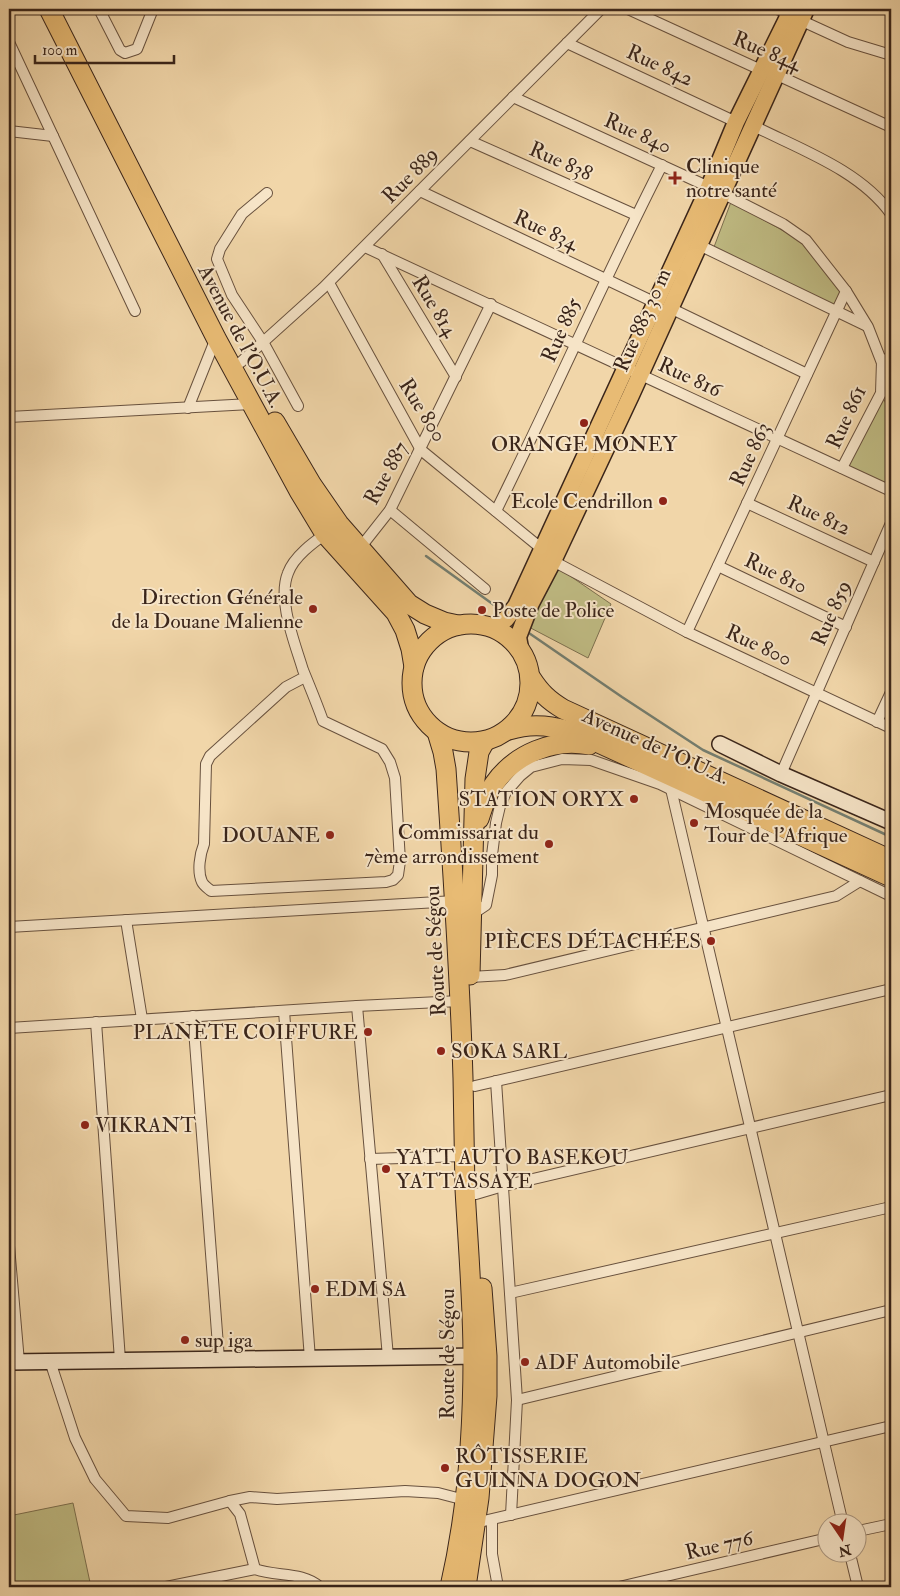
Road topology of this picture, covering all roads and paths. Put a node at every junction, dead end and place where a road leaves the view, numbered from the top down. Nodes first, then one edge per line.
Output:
1 (49, 9) edge
2 (64, 9) edge
3 (99, 9) edge
4 (153, 9) edge
5 (601, 9) edge
6 (628, 9) edge
7 (793, 12) edge
8 (9, 42) edge
9 (567, 43) junction
10 (891, 55) edge
11 (768, 72) junction
12 (513, 97) junction
13 (744, 124) junction
14 (891, 127) edge
15 (9, 130) edge
16 (53, 136) junction
17 (470, 141) junction
18 (662, 164) junction
19 (716, 190) junction
20 (420, 191) junction
21 (267, 193) dead end
22 (891, 214) edge
23 (636, 215) junction
24 (699, 245) junction
25 (365, 247) junction
26 (382, 254) junction
27 (605, 278) junction
28 (329, 283) junction
29 (846, 291) junction
30 (491, 304) junction
31 (663, 306) junction
32 (135, 311) dead end
33 (836, 311) junction
34 (868, 327) junction
35 (216, 338) junction
36 (263, 342) junction
37 (575, 344) junction
38 (887, 359) edge
39 (241, 362) junction
40 (634, 371) junction
41 (807, 374) junction
42 (456, 377) junction
43 (891, 386) edge
44 (251, 404) junction
45 (298, 406) dead end
46 (188, 408) junction
47 (9, 417) edge
48 (777, 438) junction
49 (421, 450) junction
50 (842, 468) junction
51 (891, 491) edge
52 (748, 503) junction
53 (390, 510) junction
54 (496, 511) junction
55 (891, 523) edge
56 (332, 529) junction
57 (360, 548) junction
58 (548, 555) junction
59 (874, 562) junction
60 (718, 566) junction
61 (485, 589) dead end
62 (458, 625) junction
63 (492, 627) junction
64 (846, 627) junction
65 (687, 632) junction
66 (520, 648) junction
67 (414, 667) junction
68 (306, 677) junction
69 (531, 678) junction
70 (891, 692) edge
71 (817, 693) junction
72 (877, 722) junction
73 (891, 728) edge
74 (509, 730) junction
75 (436, 732) junction
76 (485, 741) junction
77 (720, 744) dead end
78 (614, 750) junction
79 (782, 774) junction
80 (660, 784) junction
81 (678, 786) junction
82 (891, 822) edge
83 (473, 850) junction
84 (891, 860) edge
85 (891, 877) edge
86 (860, 881) junction
87 (891, 896) edge
88 (455, 901) junction
89 (471, 915) junction
90 (126, 920) junction
91 (9, 927) edge
92 (702, 928) junction
93 (470, 977) junction
94 (891, 989) edge
95 (460, 1002) junction
96 (357, 1006) junction
97 (284, 1010) junction
98 (193, 1016) junction
99 (142, 1019) junction
100 (96, 1022) junction
101 (726, 1027) junction
102 (9, 1028) edge
103 (496, 1081) junction
104 (475, 1086) junction
105 (891, 1095) edge
106 (750, 1128) junction
107 (464, 1156) junction
108 (370, 1159) junction
109 (503, 1186) junction
110 (476, 1194) junction
111 (891, 1207) edge
112 (774, 1234) junction
113 (9, 1246) edge
114 (510, 1293) junction
115 (891, 1310) edge
116 (797, 1331) junction
117 (480, 1356) junction
118 (388, 1357) junction
119 (310, 1358) junction
120 (219, 1359) junction
121 (120, 1360) junction
122 (50, 1361) junction
123 (14, 1362) edge
124 (516, 1400) junction
125 (891, 1426) edge
126 (823, 1442) junction
127 (465, 1500) junction
128 (230, 1501) junction
129 (841, 1514) edge
130 (511, 1515) junction
131 (483, 1521) junction
132 (891, 1524) edge
133 (868, 1530) edge
134 (818, 1540) edge
135 (852, 1564) edge
136 (256, 1569) junction
137 (166, 1587) edge
138 (320, 1587) edge
139 (450, 1587) edge
140 (466, 1587) edge
141 (498, 1587) edge
142 (619, 1587) edge
143 (858, 1587) edge

1 - 35 highway, Avenue de l'O.U.A.
2 - 39 highway, Avenue de l'O.U.A.
3 - 4 street
5 - 9 street, Rue 889
6 - 11 street, Rue 844
7 - 10 street
7 - 11 main road, Rue 883 30 m
8 - 16 street
9 - 12 street, Rue 889
9 - 13 street, Rue 842
11 - 13 main road, Rue 883 30 m
11 - 14 street, Rue 844
12 - 17 street, Rue 889
12 - 18 street, Rue 840
13 - 19 main road, Rue 883 30 m
13 - 22 street, Rue 842
15 - 16 street
16 - 32 street
17 - 20 street, Rue 889
17 - 23 street, Rue 838
18 - 19 street, Rue 840
18 - 23 street, Rue 885
19 - 24 main road, Rue 883 30 m
19 - 29 street, Rue 840
19 - 31 main road
20 - 25 street, Rue 889
20 - 27 street, Rue 834
21 - 36 street
23 - 27 street, Rue 885
24 - 31 main road, Rue 883 30 m
24 - 33 street
25 - 26 street, Rue 816
25 - 28 street, Rue 889
26 - 30 street, Rue 816
26 - 42 street, Rue 814
27 - 31 street, Rue 834
27 - 37 street, Rue 885
28 - 36 street, Rue 889
28 - 49 street, Rue 800
29 - 33 street, Rue 863
29 - 34 street, Rue 840
30 - 37 street, Rue 816
30 - 42 street, Rue 887
31 - 40 main road, Rue 883 30 m
31 - 41 street, Rue 834
33 - 34 street
33 - 41 street, Rue 863
34 - 38 street, Rue 840
35 - 44 highway, Avenue de l'O.U.A.
35 - 46 street
36 - 39 street, Rue 889
36 - 45 street
37 - 40 street, Rue 816
37 - 54 street, Rue 885
38 - 43 street, Rue 840
38 - 50 street, Rue 861
39 - 56 highway, Avenue de l'O.U.A.
40 - 48 street, Rue 816
40 - 58 main road, Rue 883 30 m
41 - 48 street, Rue 863
42 - 49 street, Rue 887
44 - 46 street
44 - 56 highway, Avenue de l'O.U.A.
46 - 47 street
48 - 50 street, Rue 816
48 - 52 street, Rue 863
49 - 53 street, Rue 887
49 - 54 street, Rue 800
50 - 51 street, Rue 816
52 - 59 street, Rue 812
52 - 60 street, Rue 863
53 - 57 street, Rue 887
53 - 61 street
54 - 58 street, Rue 800
55 - 59 street, Rue 859
56 - 57 highway, Avenue de l'O.U.A.
56 - 67 highway, Avenue de l'O.U.A.
56 - 68 street
57 - 62 highway, Avenue de l'O.U.A.
58 - 63 main road
58 - 65 street, Rue 800
58 - 66 main road
59 - 64 street, Rue 859
60 - 64 street, Rue 810
60 - 65 street, Rue 863
62 - 63 highway
62 - 67 highway
63 - 66 highway
64 - 71 street, Rue 859
65 - 71 street, Rue 800
66 - 69 highway
67 - 75 highway
68 - 68 street
69 - 74 highway
69 - 84 highway, Avenue de l'O.U.A.
70 - 72 street
71 - 72 street, Rue 800
71 - 79 street, Rue 859
72 - 73 street, Rue 800
74 - 76 highway
74 - 78 highway, Avenue de l'O.U.A.
75 - 76 highway
75 - 88 highway, Route de Ségou
76 - 83 highway, Route de Ségou
77 - 79 street, Avenue de l'O.U.A.
78 - 81 highway, Avenue de l'O.U.A.
78 - 83 highway
79 - 82 street, Avenue de l'O.U.A.
80 - 81 street
80 - 81 street, Avenue de l'O.U.A.
80 - 89 street, Avenue de l'O.U.A.
81 - 85 highway, Avenue de l'O.U.A.
81 - 86 street, Avenue de l'O.U.A.
81 - 92 street
83 - 89 highway, Route de Ségou
86 - 87 street, Avenue de l'O.U.A.
86 - 92 street
88 - 90 street
88 - 95 highway, Route de Ségou
89 - 93 highway, Route de Ségou
90 - 91 street
90 - 99 street
92 - 93 street
92 - 101 street
93 - 104 highway, Route de Ségou
94 - 101 street
95 - 96 street
95 - 107 highway, Route de Ségou
96 - 97 street
96 - 108 street
97 - 98 street
97 - 119 street
98 - 99 street
98 - 120 street
99 - 100 street
100 - 102 street
100 - 121 street
101 - 103 street
101 - 106 street
103 - 104 street
103 - 109 street
104 - 110 highway, Route de Ségou
105 - 106 street
106 - 109 street
106 - 112 street
107 - 108 street
107 - 117 highway, Route de Ségou
108 - 118 street
109 - 110 street
109 - 114 street
110 - 117 highway, Route de Ségou
111 - 112 street
112 - 114 street
112 - 116 street
113 - 123 street
114 - 124 street
115 - 116 street
116 - 124 street
116 - 126 street
117 - 118 street
117 - 127 highway, Route de Ségou
117 - 131 highway, Route de Ségou
118 - 119 street
119 - 120 street
120 - 121 street
121 - 122 street
122 - 123 street
122 - 128 street
124 - 130 street
125 - 126 street
126 - 129 street
126 - 130 street
127 - 128 street
127 - 139 highway, Route de Ségou
128 - 136 street
130 - 131 street
131 - 140 highway, Route de Ségou
131 - 141 street
132 - 133 street
134 - 142 street, Rue 776
135 - 143 street
136 - 137 street
136 - 138 street

